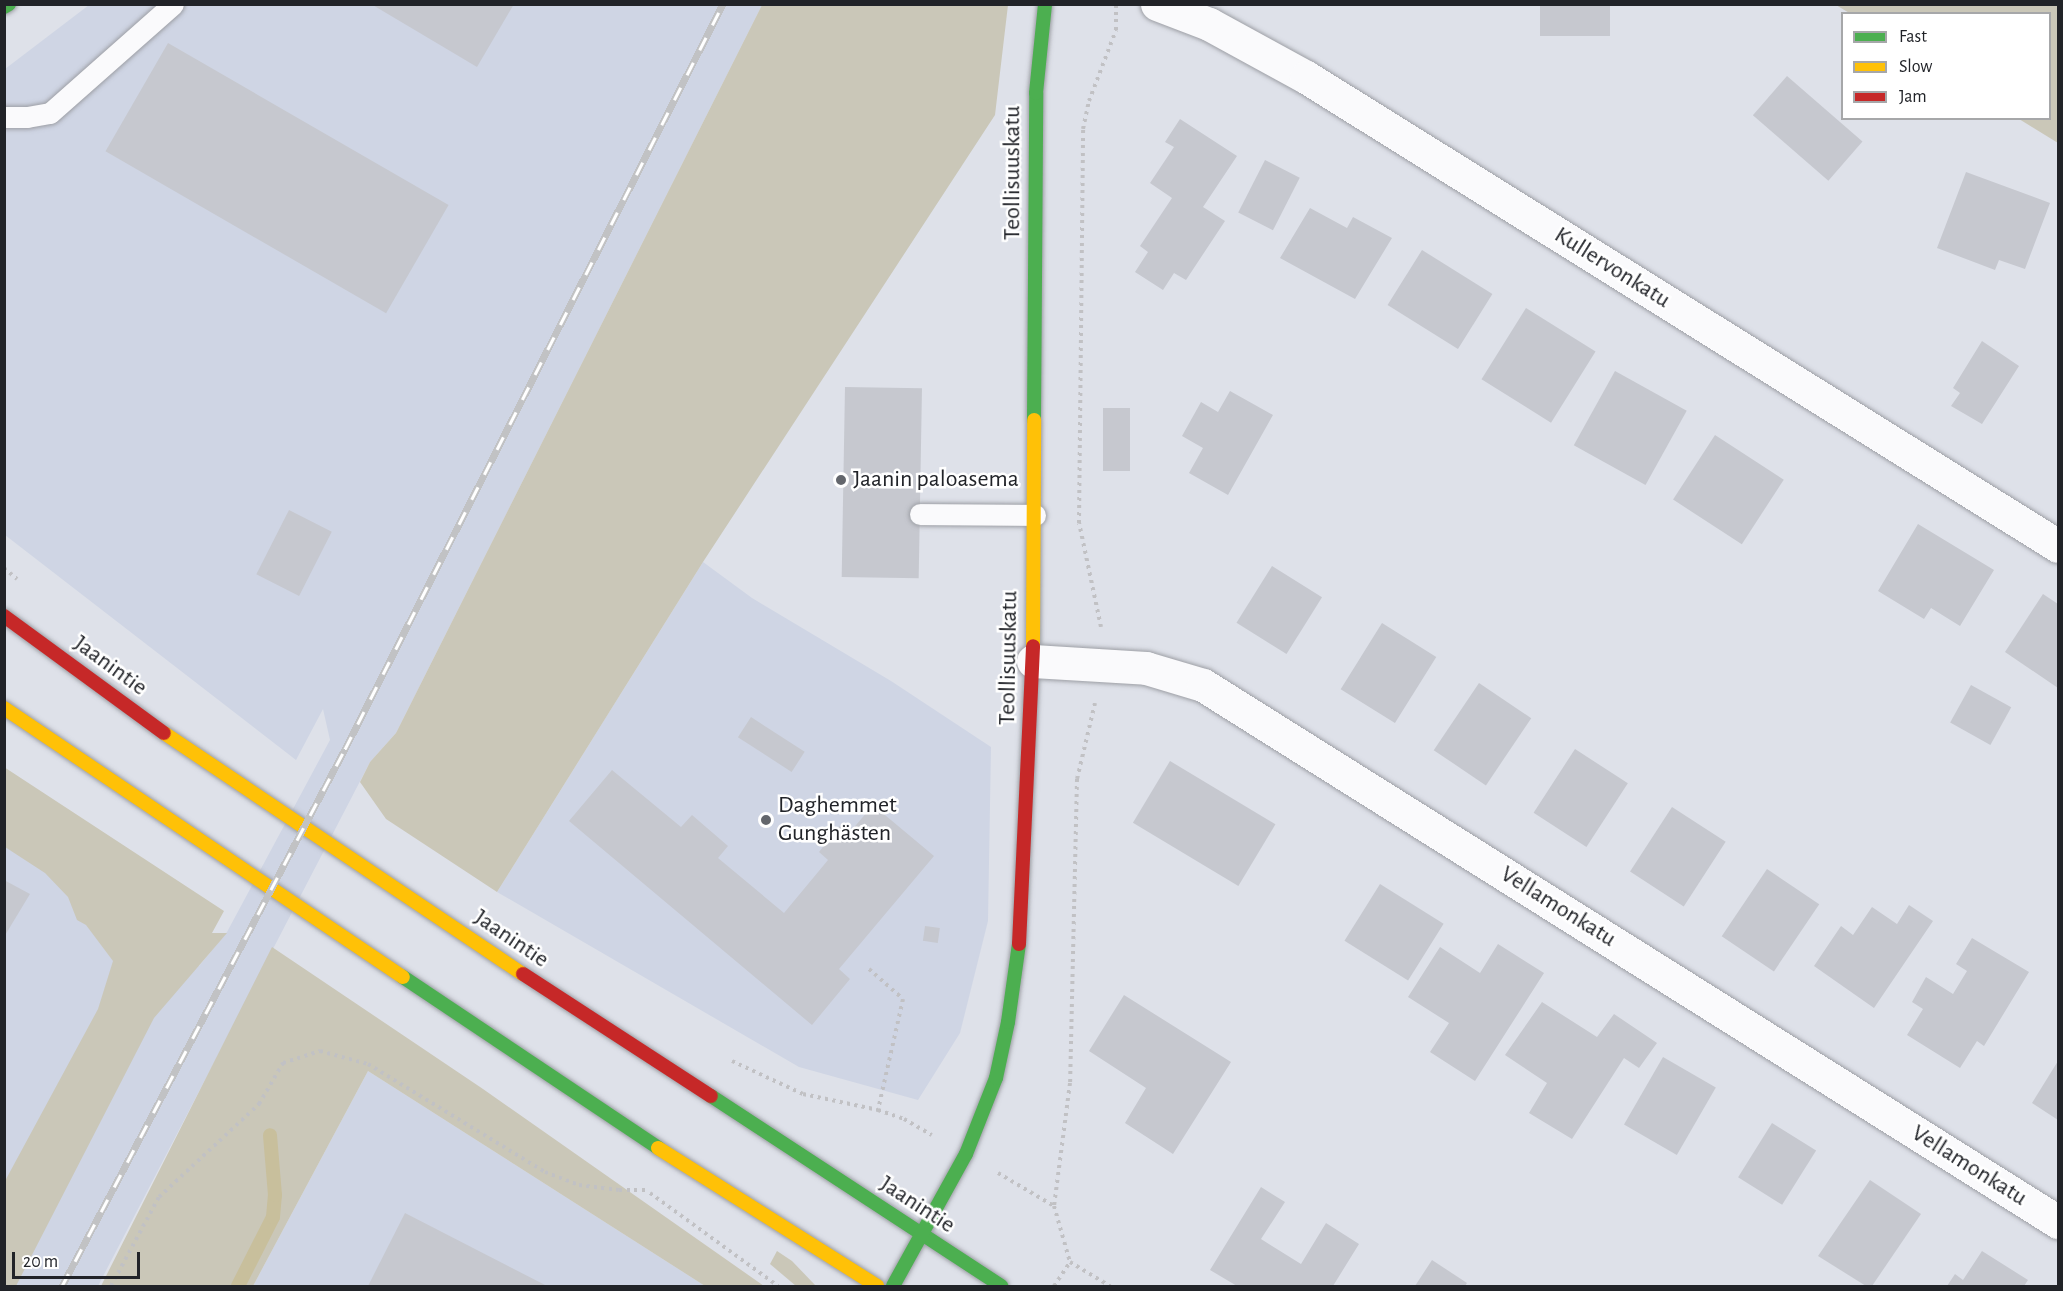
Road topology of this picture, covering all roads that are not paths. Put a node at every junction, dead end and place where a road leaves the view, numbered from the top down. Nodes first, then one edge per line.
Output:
1 (9, 4) edge
2 (173, 4) edge
3 (1045, 4) edge
4 (1157, 4) edge
5 (4, 7) edge
6 (4, 117) edge
7 (921, 514) dead end
8 (1035, 515) junction
9 (2058, 546) edge
10 (4, 616) edge
11 (1033, 661) junction
12 (4, 708) edge
13 (2058, 1222) edge
14 (921, 1235) junction
15 (877, 1287) edge
16 (893, 1287) edge
17 (1001, 1287) edge

1 - 5 main road
2 - 6 lane
3 - 8 main road, Teollisuuskatu
4 - 9 street, Kullervonkatu
7 - 8 lane
8 - 11 main road, Teollisuuskatu
10 - 14 main road, Jaanintie
11 - 13 street, Vellamonkatu
11 - 14 main road, Teollisuuskatu
12 - 15 main road
14 - 16 main road, Teollisuuskatu
14 - 17 main road, Jaanintie

